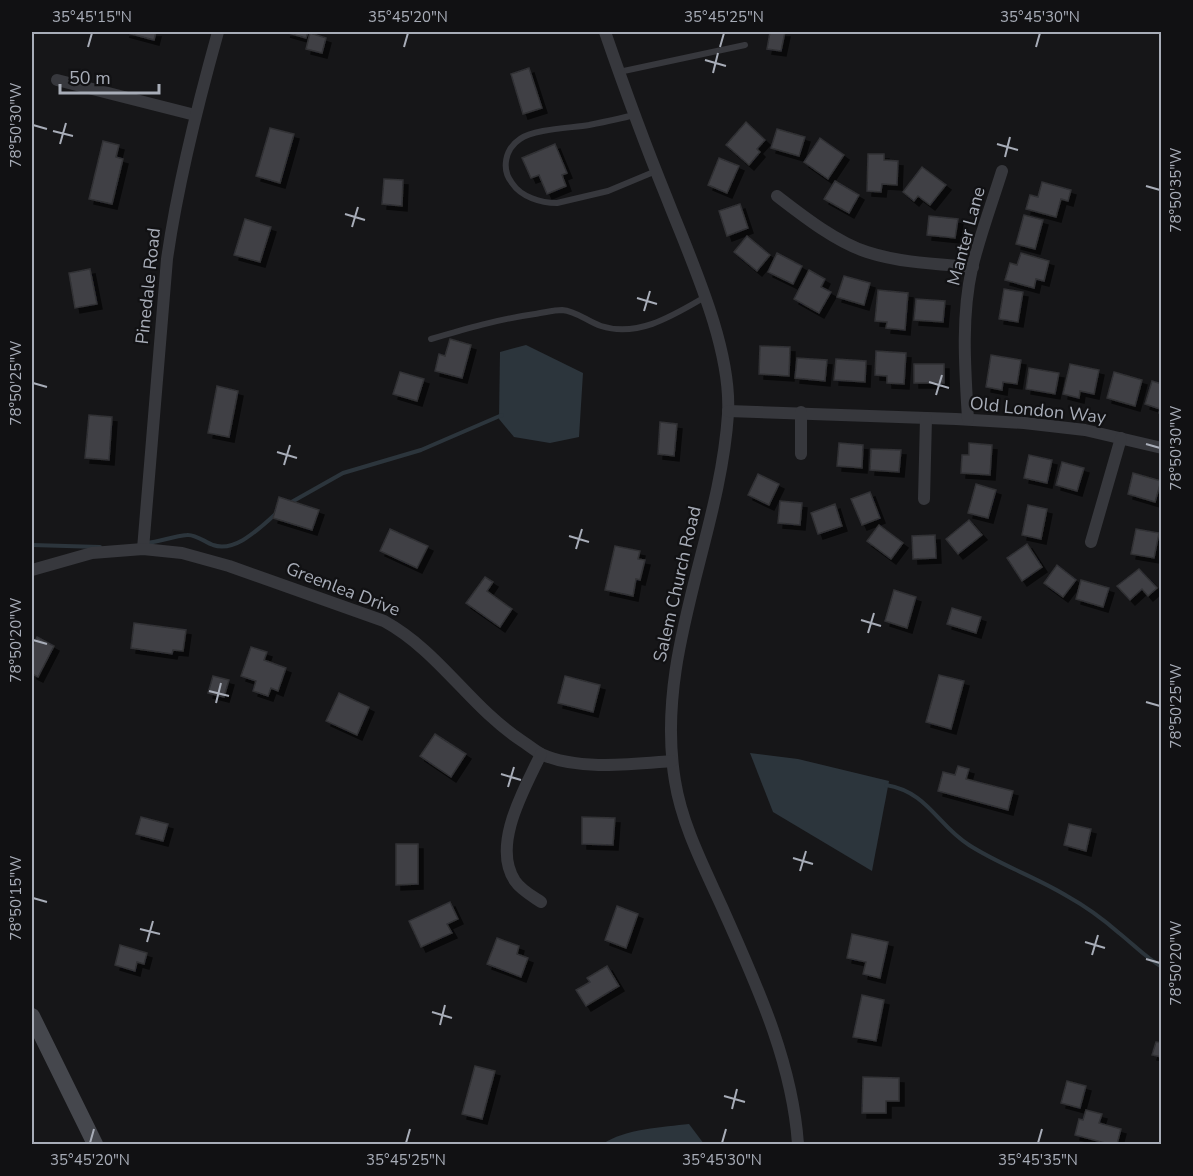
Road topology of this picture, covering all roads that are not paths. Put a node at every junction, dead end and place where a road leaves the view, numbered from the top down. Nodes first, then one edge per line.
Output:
1 (218, 32) edge
2 (605, 32) edge
3 (746, 45) dead end
4 (619, 72) junction
5 (57, 80) dead end
6 (195, 115) junction
7 (635, 115) junction
8 (656, 171) junction
9 (1002, 171) dead end
10 (777, 196) dead end
11 (972, 267) junction
12 (705, 297) junction
13 (431, 339) dead end
14 (728, 411) junction
15 (801, 412) junction
16 (926, 418) junction
17 (968, 419) junction
18 (1121, 438) junction
19 (1161, 448) edge
20 (801, 454) dead end
21 (924, 499) dead end
22 (1091, 542) dead end
23 (143, 549) junction
24 (32, 570) edge
25 (541, 754) junction
26 (672, 761) junction
27 (541, 902) dead end
28 (32, 1016) edge
29 (95, 1144) edge
30 (798, 1144) edge

1 - 6 street, Pinedale Road
2 - 4 street, Salem Church Road
3 - 4 lane
4 - 7 street, Salem Church Road
5 - 6 street
6 - 23 street, Pinedale Road
7 - 8 street, Salem Church Road
7 - 8 lane
8 - 12 street, Salem Church Road
9 - 11 street, Manter Lane
10 - 11 street
11 - 17 street, Manter Lane
12 - 13 lane
12 - 14 street, Salem Church Road
14 - 15 street, Old London Way
14 - 26 street, Salem Church Road
15 - 16 street, Old London Way
15 - 20 street
16 - 17 street, Old London Way
16 - 21 street
17 - 18 street, Old London Way
18 - 19 street, Old London Way
18 - 22 street
23 - 24 street, Greenlea Drive
23 - 25 street, Greenlea Drive
25 - 26 street, Greenlea Drive
25 - 27 street
26 - 30 street, Salem Church Road
28 - 29 main road

